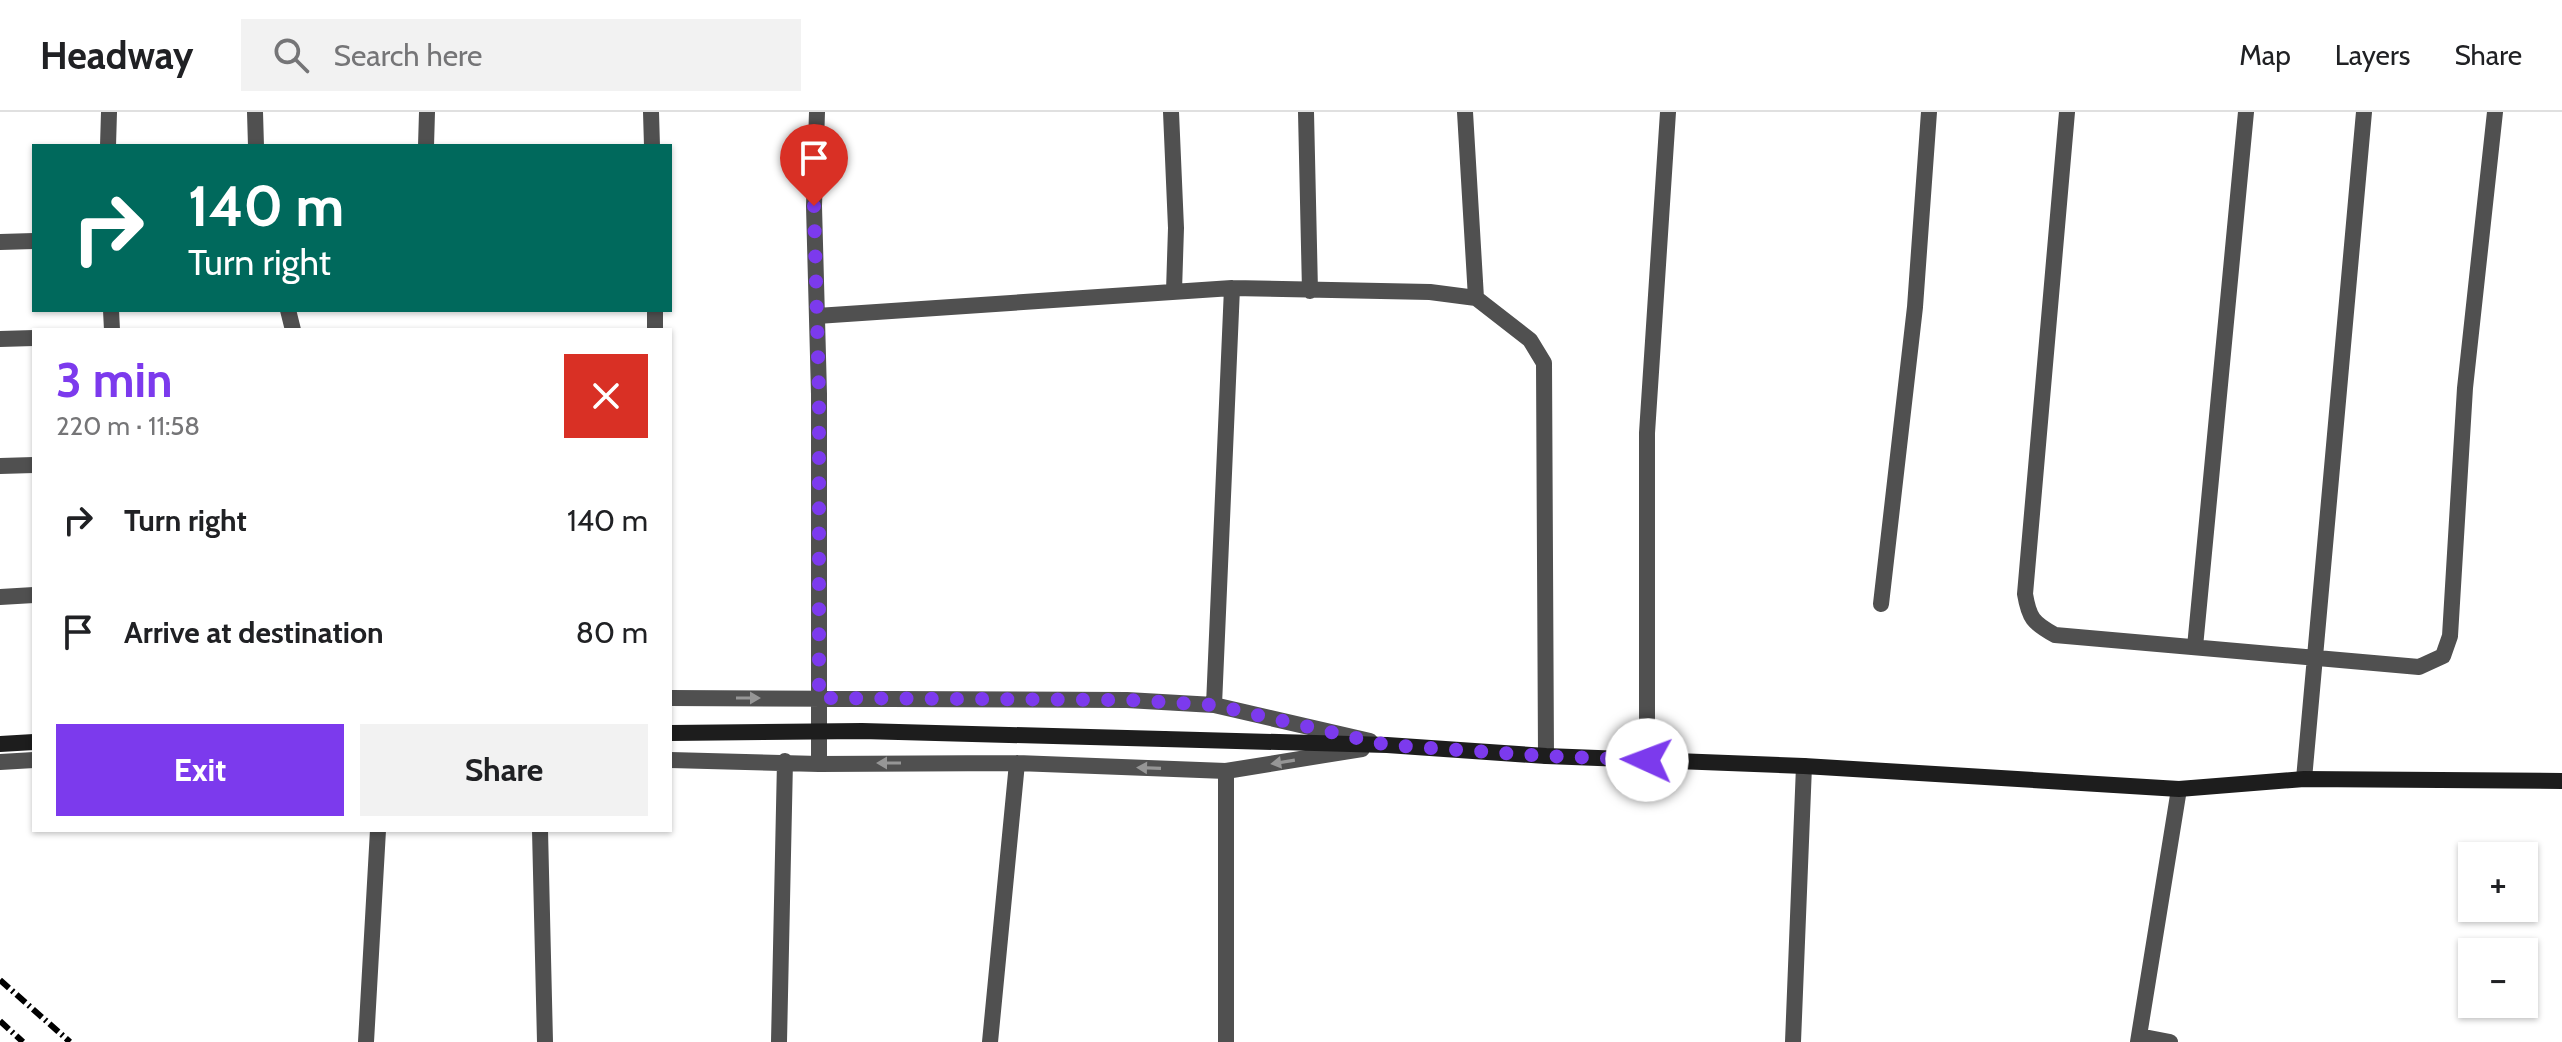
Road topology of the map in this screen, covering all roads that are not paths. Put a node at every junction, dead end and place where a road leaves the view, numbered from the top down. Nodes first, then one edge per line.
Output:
1 (109, 112) edge
2 (255, 112) edge
3 (427, 112) edge
4 (651, 112) edge
5 (817, 112) edge
6 (1171, 112) edge
7 (1306, 112) edge
8 (1465, 112) edge
9 (1668, 112) edge
10 (1929, 112) edge
11 (2067, 112) edge
12 (2246, 112) edge
13 (2364, 112) edge
14 (2495, 112) edge
15 (108, 144) edge
16 (256, 144) edge
17 (426, 144) edge
18 (652, 144) edge
19 (32, 241) edge
20 (0, 242) edge
21 (1232, 288) junction
22 (1174, 291) junction
23 (1310, 291) junction
24 (1476, 298) junction
25 (817, 316) junction
26 (32, 338) edge
27 (0, 339) edge
28 (32, 465) edge
29 (0, 466) edge
30 (32, 595) edge
31 (0, 597) edge
32 (1881, 604) dead end
33 (2195, 647) junction
34 (2315, 658) junction
35 (672, 698) edge
36 (819, 698) junction
37 (1214, 705) junction
38 (672, 733) edge
39 (32, 742) edge
40 (0, 744) edge
41 (1387, 745) junction
42 (1546, 756) junction
43 (32, 760) edge
44 (672, 760) edge
45 (1647, 760) junction
46 (785, 761) junction
47 (0, 762) edge
48 (1017, 763) junction
49 (819, 764) junction
50 (1804, 766) junction
51 (1226, 771) junction
52 (2304, 779) junction
53 (2562, 781) edge
54 (2179, 789) junction
55 (378, 832) edge
56 (540, 832) edge
57 (2138, 1039) edge
58 (366, 1042) edge
59 (545, 1042) edge
60 (779, 1042) edge
61 (990, 1042) edge
62 (1226, 1042) edge
63 (1793, 1042) edge
64 (2170, 1042) edge

1 - 15 street
2 - 16 street
3 - 17 street
4 - 18 street
5 - 25 street
6 - 22 street
7 - 23 street
8 - 24 street
9 - 45 street
10 - 32 street
11 - 33 street
12 - 33 street
13 - 34 street
14 - 34 street
19 - 20 street
21 - 22 street
21 - 23 street
21 - 37 street
22 - 25 street
23 - 24 street
24 - 42 street
25 - 36 street
26 - 27 street
28 - 29 street
30 - 31 street
33 - 34 street
34 - 52 street
35 -> 36 street
36 - 37 street
36 - 49 street
37 - 41 street
38 - 41 street, bridge
39 - 40 street
41 - 42 street
41 -> 51 street
42 - 45 street
43 - 47 street
44 - 46 street
45 - 50 street
46 - 49 street
46 - 60 street
48 -> 49 street
51 -> 48 street
48 - 61 street
50 - 54 street
50 - 63 street
51 - 62 street
52 - 53 street
52 - 54 street
54 - 57 street
55 - 58 street
56 - 59 street
57 - 64 street

